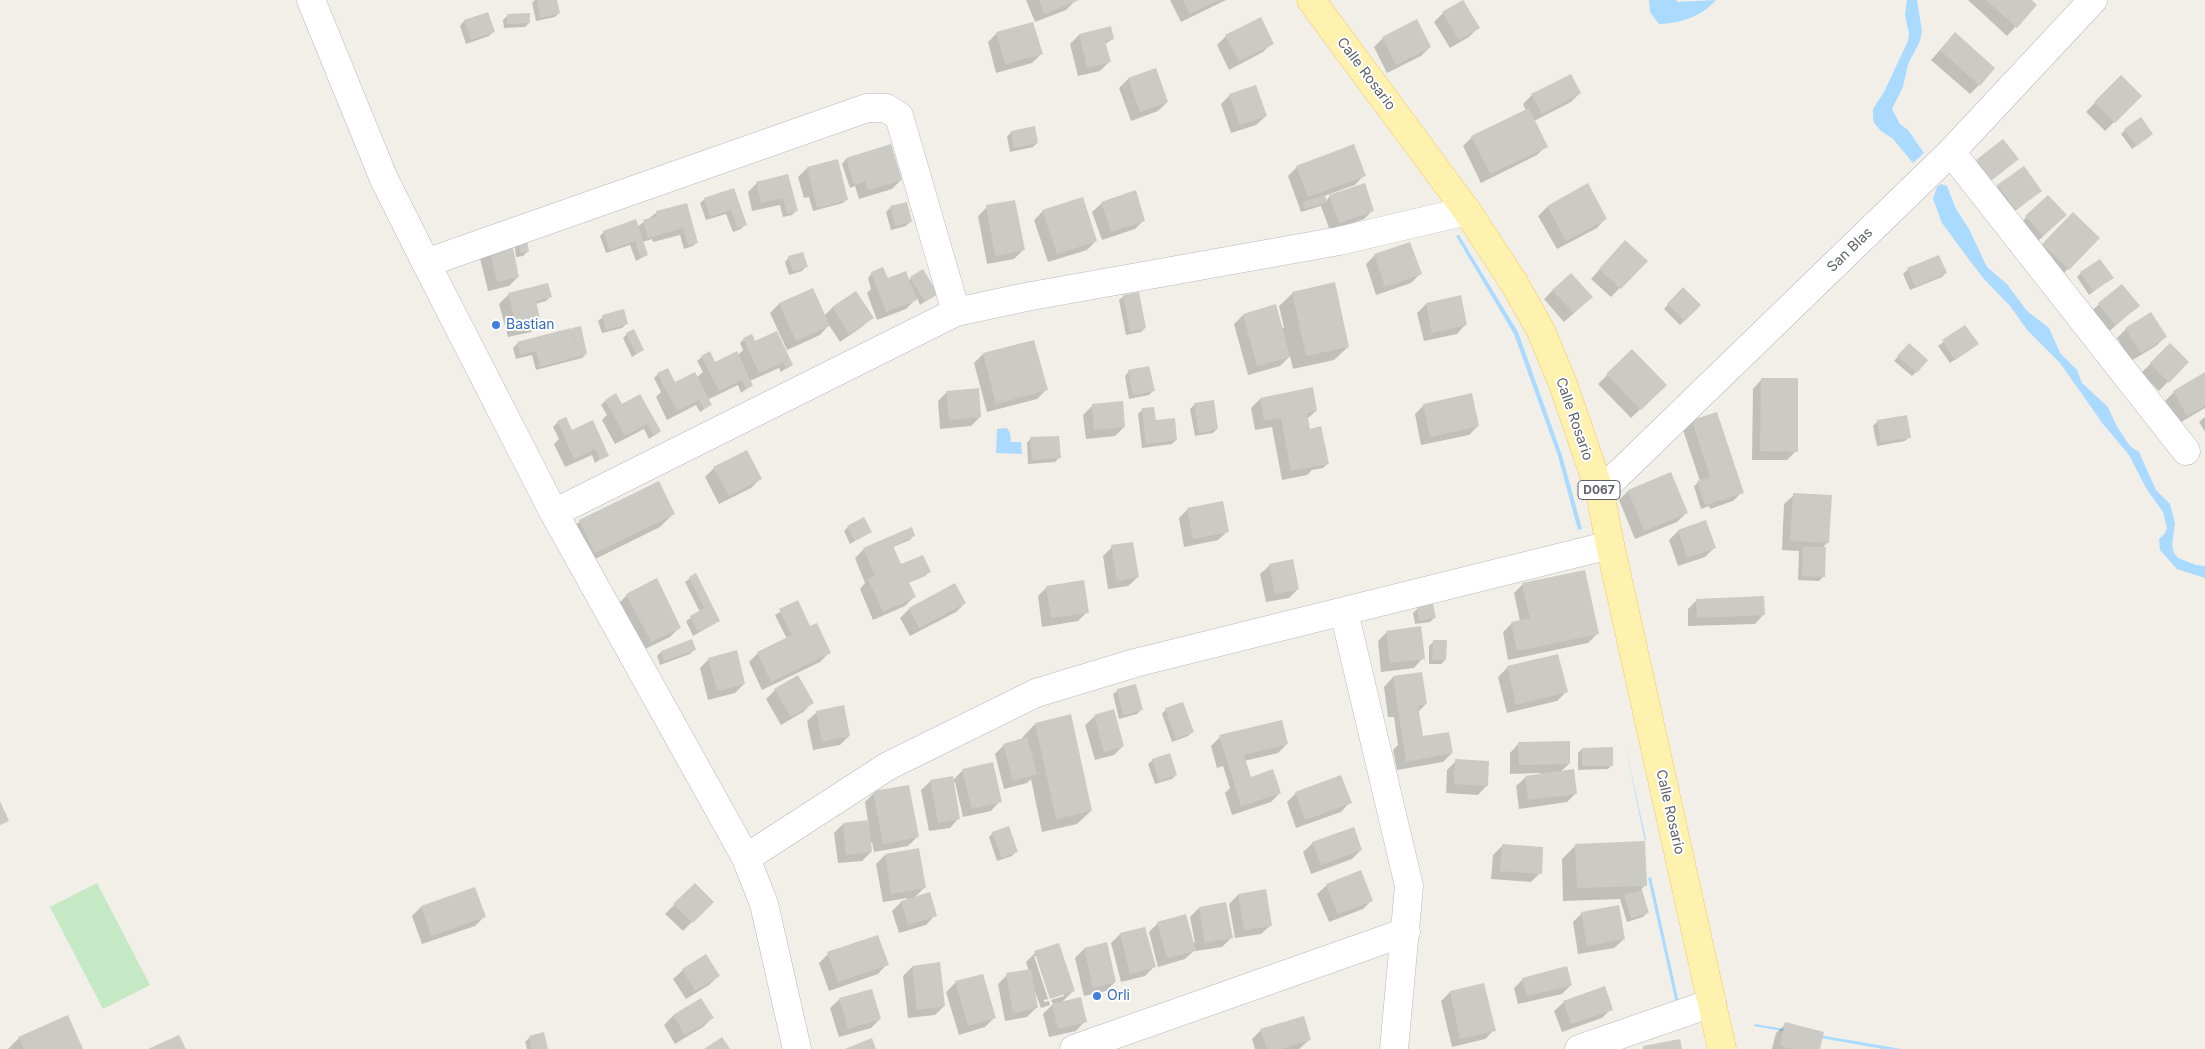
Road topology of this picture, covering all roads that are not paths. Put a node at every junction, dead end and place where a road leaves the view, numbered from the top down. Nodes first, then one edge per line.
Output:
1 (311, 0) edge
2 (1311, 0) edge
3 (2093, 0) edge
4 (1951, 152) junction
5 (1467, 210) junction
6 (426, 263) junction
7 (956, 312) junction
8 (2186, 450) dead end
9 (1600, 492) junction
10 (554, 512) junction
11 (1610, 545) junction
12 (1344, 612) junction
13 (746, 858) junction
14 (1406, 932) junction
15 (1712, 1003) junction
16 (797, 1049) edge
17 (1074, 1049) edge
18 (1394, 1049) edge
19 (1579, 1049) edge
20 (1722, 1049) edge

1 - 6 street
2 - 5 main road, Calle Rosario / D067
3 - 4 street, San Blas
4 - 8 street
4 - 9 street, San Blas
5 - 7 street
5 - 9 main road, Calle Rosario / D067
6 - 7 street
6 - 10 street
7 - 10 street
9 - 11 main road, Calle Rosario / D067
10 - 13 street
11 - 12 street
11 - 15 main road, Calle Rosario / D067
12 - 13 street
12 - 14 street
13 - 16 street
14 - 17 street
14 - 18 street
15 - 19 street
15 - 20 main road, Calle Rosario / D067

